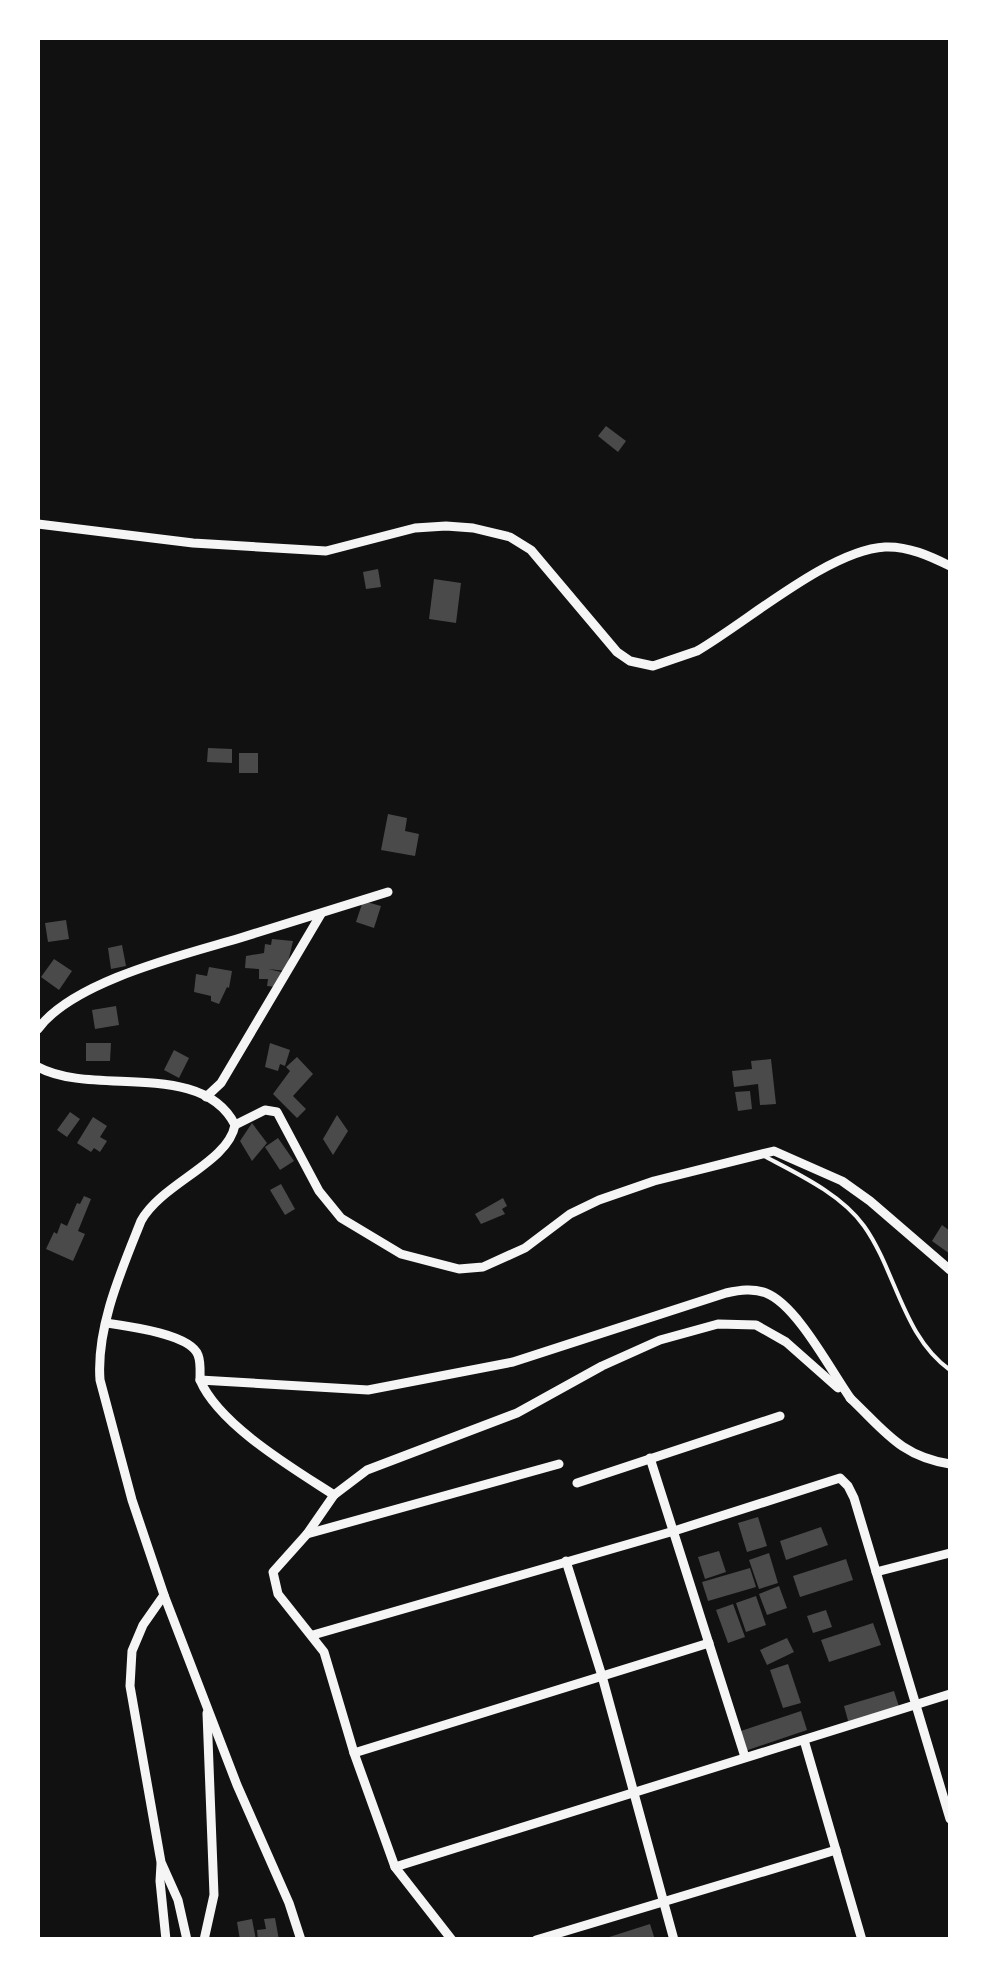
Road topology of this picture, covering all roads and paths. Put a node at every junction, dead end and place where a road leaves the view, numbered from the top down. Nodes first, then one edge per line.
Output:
1 (38, 524) edge
2 (950, 566) edge
3 (388, 892) dead end
4 (322, 912) junction
5 (38, 1029) edge
6 (38, 1067) edge
7 (206, 1097) junction
8 (235, 1125) junction
9 (760, 1154) junction
10 (950, 1270) edge
11 (106, 1323) junction
12 (950, 1370) edge
13 (200, 1380) junction
14 (851, 1399) junction
15 (780, 1416) dead end
16 (650, 1458) junction
17 (559, 1464) dead end
18 (950, 1464) edge
19 (577, 1482) dead end
20 (334, 1496) junction
21 (674, 1531) junction
22 (308, 1534) junction
23 (950, 1553) edge
24 (566, 1561) junction
25 (876, 1572) junction
26 (164, 1595) junction
27 (313, 1635) junction
28 (709, 1643) junction
29 (602, 1676) junction
30 (950, 1694) edge
31 (206, 1705) junction
32 (915, 1706) junction
33 (804, 1740) junction
34 (354, 1753) junction
35 (745, 1758) junction
36 (634, 1794) junction
37 (950, 1819) edge
38 (836, 1850) junction
39 (161, 1862) junction
40 (395, 1867) junction
41 (662, 1901) junction
42 (166, 1940) edge
43 (187, 1940) edge
44 (204, 1940) edge
45 (301, 1940) edge
46 (452, 1940) edge
47 (536, 1940) edge
48 (674, 1940) edge
49 (862, 1940) edge

1 - 2 street
3 - 4 street
4 - 5 street
4 - 7 street
6 - 7 street
7 - 8 street
8 - 9 street
8 - 11 street
9 - 10 street
9 - 12 lane
11 - 13 street
11 - 26 street
13 - 14 street
13 - 20 street
14 - 18 street
14 - 20 street
15 - 16 street
16 - 19 street
16 - 21 street
17 - 22 street
20 - 22 street
21 - 24 street
21 - 25 street
21 - 28 street
22 - 27 street
23 - 25 street
24 - 27 street
24 - 29 street
25 - 32 street
26 - 31 street
26 - 39 street
27 - 34 street
28 - 29 street
28 - 35 street
29 - 34 street
29 - 36 street
30 - 32 street
31 - 44 street
31 - 45 street
32 - 33 street
32 - 37 street
33 - 35 street
33 - 38 street
34 - 40 street
35 - 36 street
36 - 40 street
36 - 41 street
38 - 41 street
38 - 49 street
39 - 42 street
39 - 43 street
40 - 46 street
41 - 47 street
41 - 48 street

